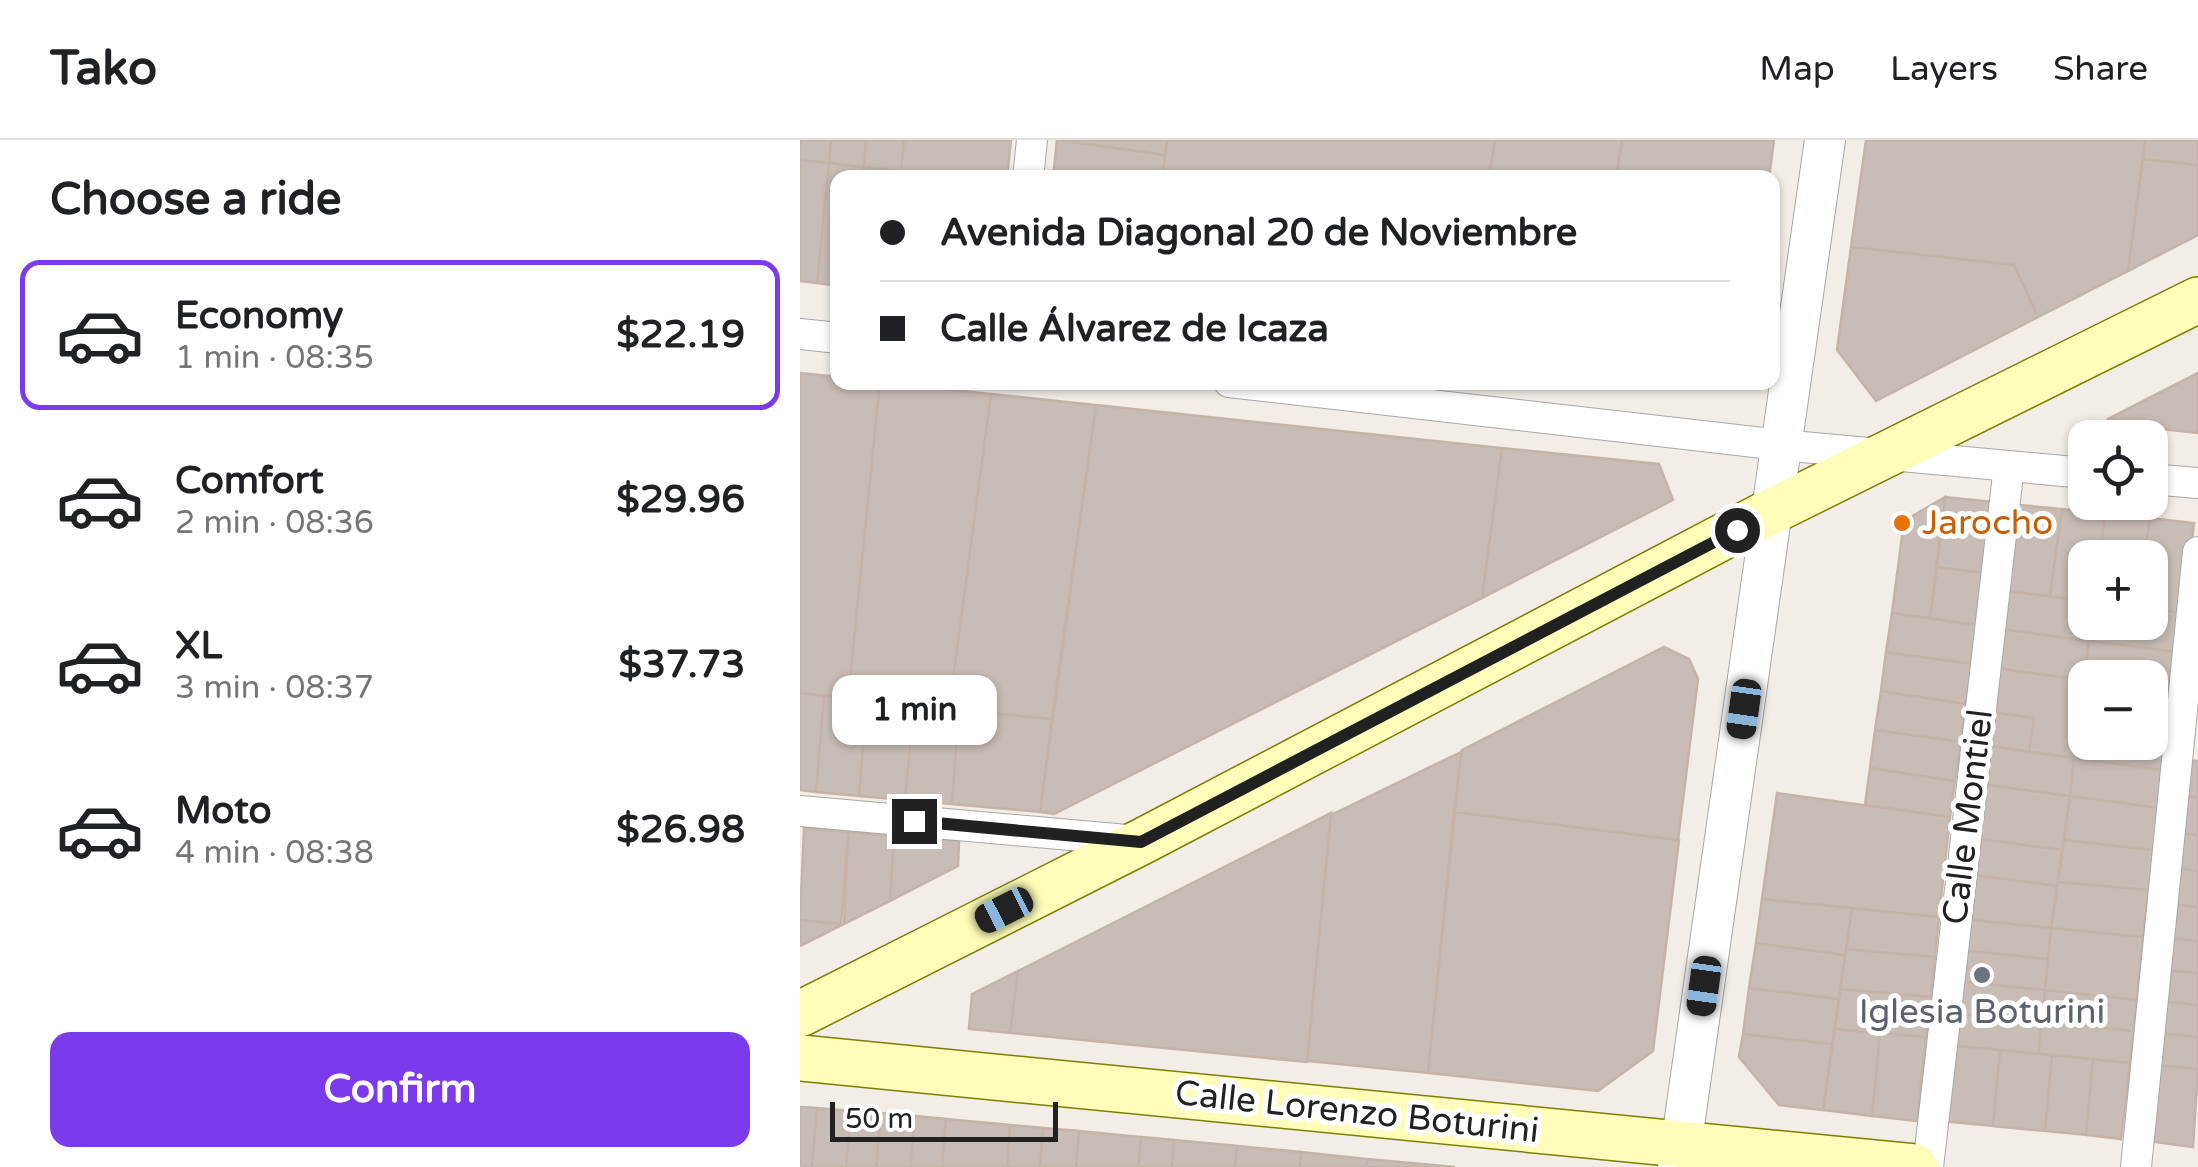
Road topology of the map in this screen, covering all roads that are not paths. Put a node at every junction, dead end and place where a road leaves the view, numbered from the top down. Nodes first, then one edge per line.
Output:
1 (1032, 140) edge
2 (1825, 140) edge
3 (1029, 170) edge
4 (2198, 300) edge
5 (800, 334) edge
6 (830, 337) edge
7 (1299, 390) edge
8 (1782, 445) junction
9 (1889, 454) junction
10 (2009, 466) junction
11 (2068, 471) edge
12 (2168, 480) edge
13 (2198, 483) edge
14 (1772, 511) junction
15 (2198, 552) edge
16 (800, 810) edge
17 (1141, 842) junction
18 (800, 1014) edge
19 (800, 1058) edge
20 (1680, 1156) edge
21 (1914, 1167) edge
22 (1928, 1167) edge
23 (2136, 1167) edge

1 - 3 street
2 - 8 street
4 - 9 main road
5 - 6 street
7 - 8 street
8 - 9 street
8 - 14 street
9 - 10 street
9 - 14 main road
10 - 11 street
10 - 22 street, Calle Montiel
12 - 13 street
14 - 17 main road
14 - 20 street
15 - 23 street
16 - 17 street
17 - 18 main road
19 - 20 main road, Calle Lorenzo Boturini
20 - 21 main road, Calle Lorenzo Boturini

